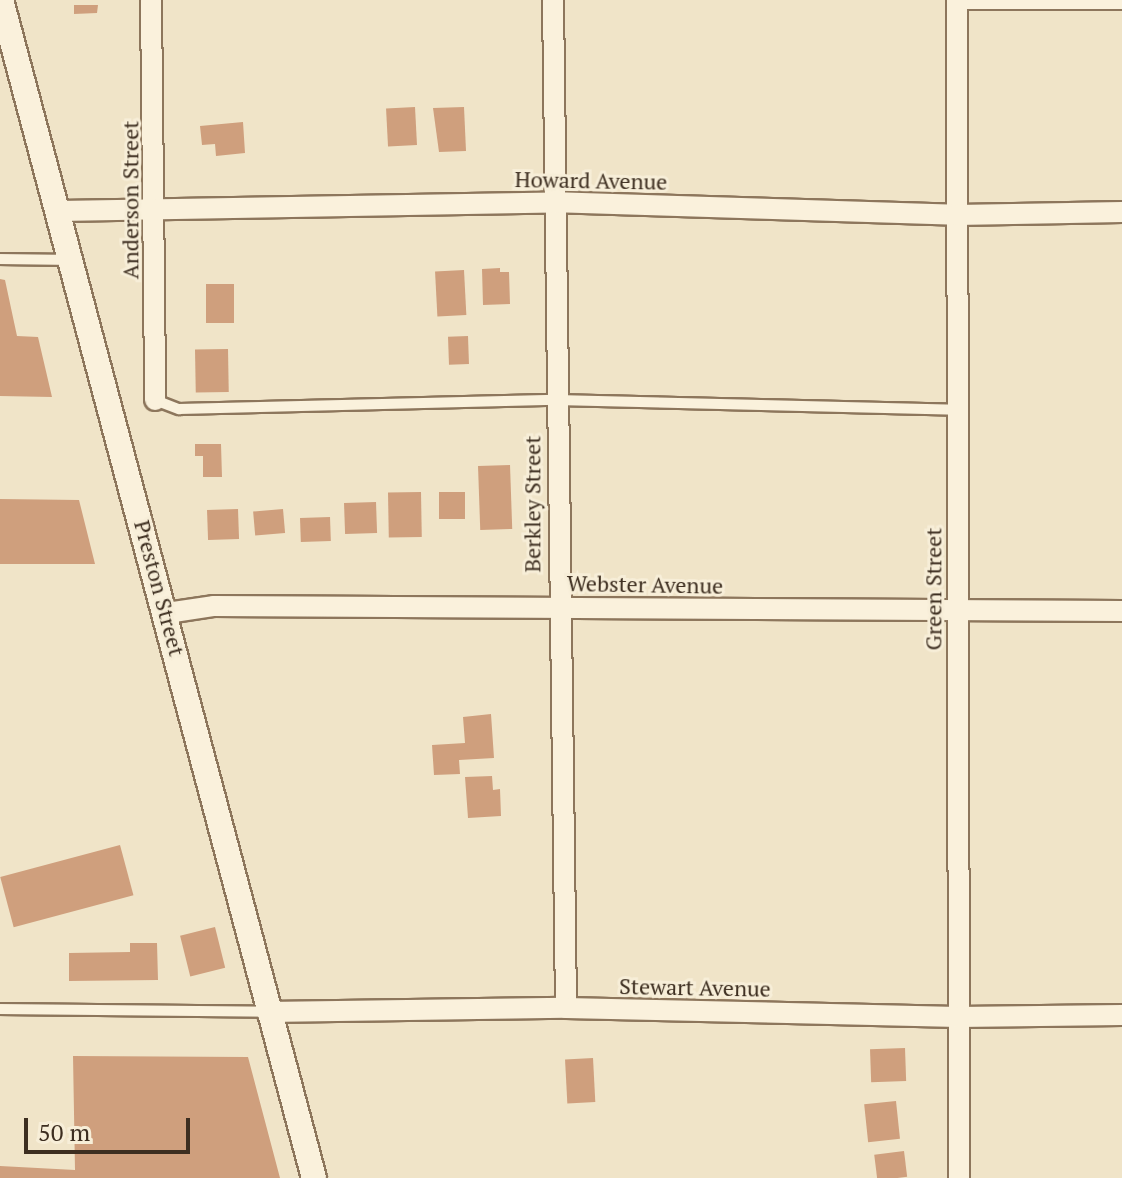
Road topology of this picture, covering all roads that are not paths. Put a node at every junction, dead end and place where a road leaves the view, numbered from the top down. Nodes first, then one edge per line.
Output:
1 (151, 0) edge
2 (553, 0) edge
3 (957, 2) edge
4 (1122, 4) edge
5 (2, 8) edge
6 (553, 202) junction
7 (155, 207) junction
8 (59, 211) junction
9 (1122, 212) edge
10 (956, 215) junction
11 (0, 259) edge
12 (73, 260) junction
13 (155, 400) joint
14 (556, 400) junction
15 (957, 410) junction
16 (557, 607) junction
17 (1122, 611) edge
18 (957, 612) junction
19 (167, 613) junction
20 (566, 1008) junction
21 (0, 1009) edge
22 (267, 1012) junction
23 (1122, 1015) edge
24 (958, 1017) junction
25 (314, 1178) edge
26 (959, 1178) edge

1 - 7 street, Anderson Street
2 - 6 street, Berkley Street
3 - 4 lane
3 - 10 street, Green Street
5 - 8 street, Preston Street
6 - 7 street, Howard Avenue
6 - 10 street, Howard Avenue
6 - 14 street, Berkley Street
7 - 8 street, Howard Avenue
7 - 13 street, Anderson Street
8 - 12 street, Preston Street
9 - 10 street, Howard Avenue
10 - 15 street, Green Street
11 - 12 lane
12 - 19 street, Preston Street
13 - 14 lane
14 - 15 lane
14 - 16 street, Berkley Street
15 - 18 street, Green Street
16 - 18 street, Webster Avenue
16 - 19 street, Webster Avenue
16 - 20 street, Berkley Street
17 - 18 street, Webster Avenue
18 - 24 street, Green Street
19 - 22 street, Preston Street
20 - 22 street, Stewart Avenue
20 - 24 street, Stewart Avenue
21 - 22 lane
22 - 25 street, Preston Street
23 - 24 street, Stewart Avenue
24 - 26 street, Green Street

